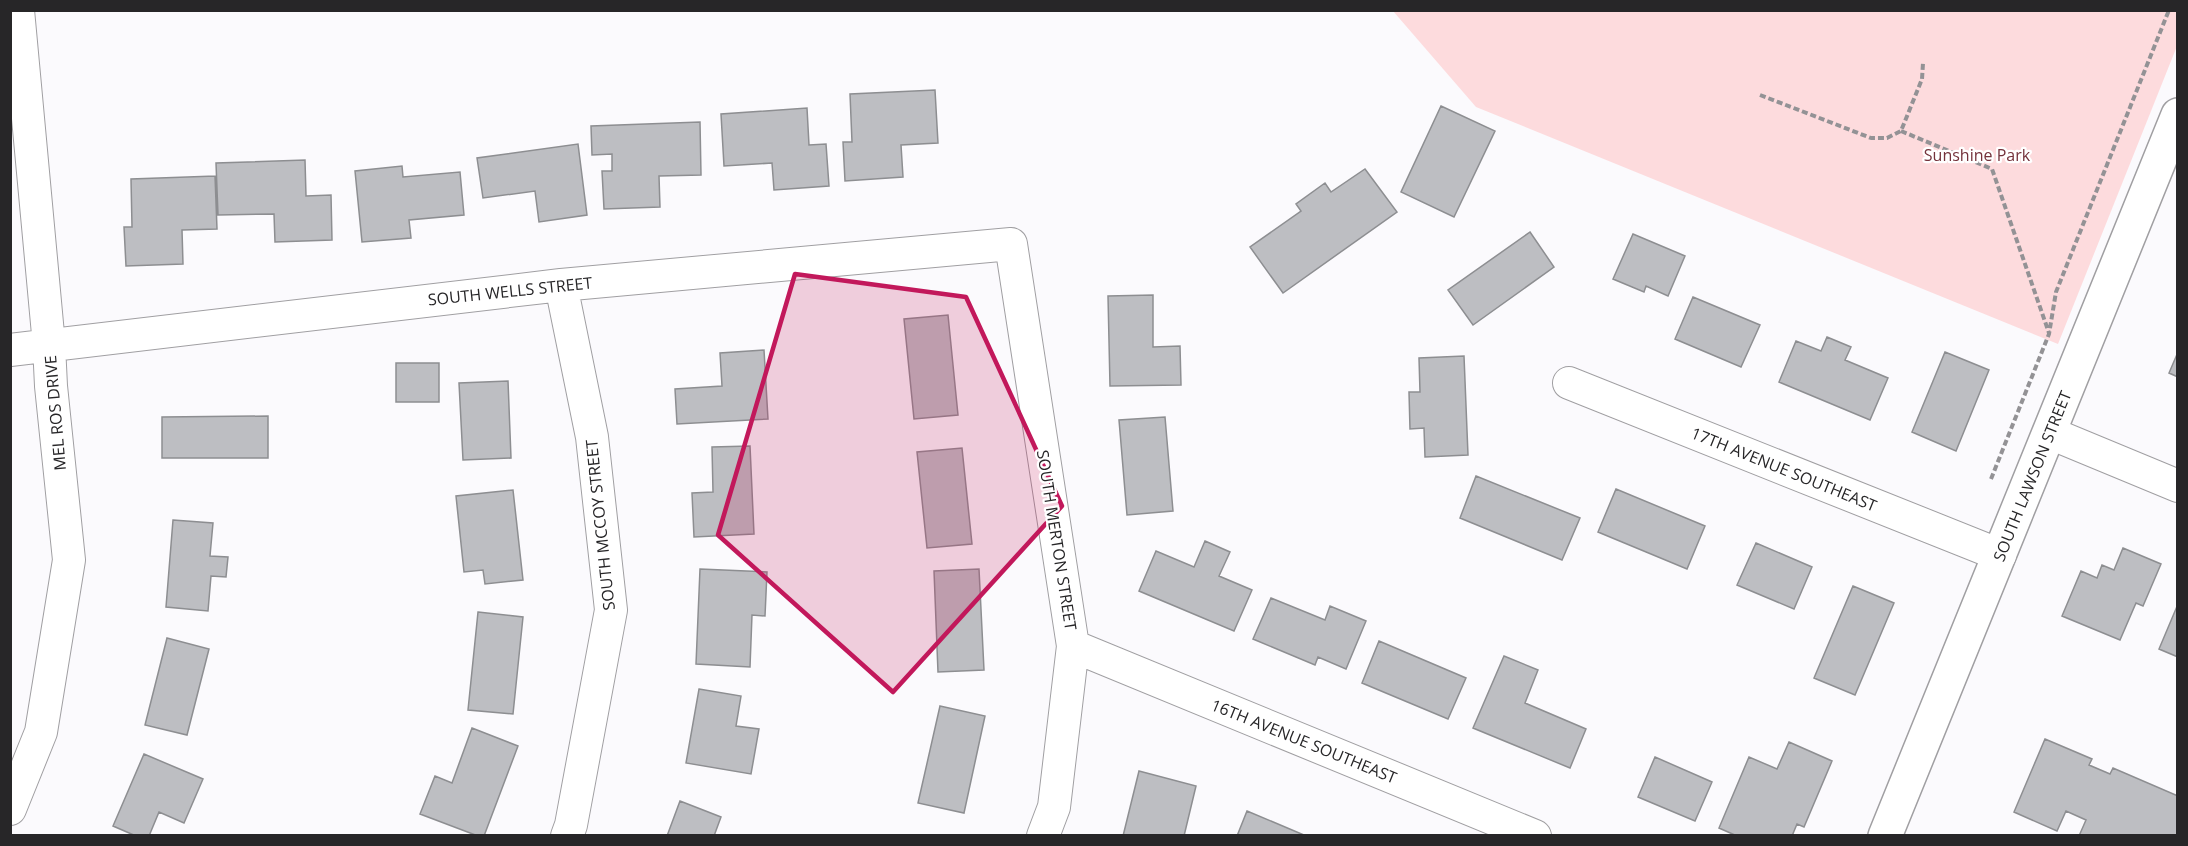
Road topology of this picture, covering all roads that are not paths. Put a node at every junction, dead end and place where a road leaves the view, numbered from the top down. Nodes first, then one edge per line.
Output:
1 (18, 10) edge
2 (2178, 115) edge
3 (1011, 244) joint
4 (561, 285) junction
5 (50, 345) junction
6 (10, 350) edge
7 (1569, 383) dead end
8 (2050, 433) junction
9 (2178, 486) edge
10 (2000, 555) junction
11 (1073, 646) junction
12 (10, 809) edge
13 (567, 836) edge
14 (1043, 836) edge
15 (1535, 836) edge
16 (1885, 836) edge

1 - 5 street, MEL ROS DRIVE
2 - 8 street, SOUTH LAWSON STREET
3 - 4 street, SOUTH WELLS STREET
3 - 11 street, SOUTH MERTON STREET
4 - 5 street, SOUTH WELLS STREET
4 - 13 street, SOUTH MCCOY STREET
5 - 6 street, SOUTH WELLS STREET
5 - 12 street, MEL ROS DRIVE
7 - 10 street, 17TH AVENUE SOUTHEAST
8 - 9 street
8 - 10 street, SOUTH LAWSON STREET
10 - 16 street, SOUTH LAWSON STREET
11 - 14 street, SOUTH MERTON STREET
11 - 15 street, 16TH AVENUE SOUTHEAST

